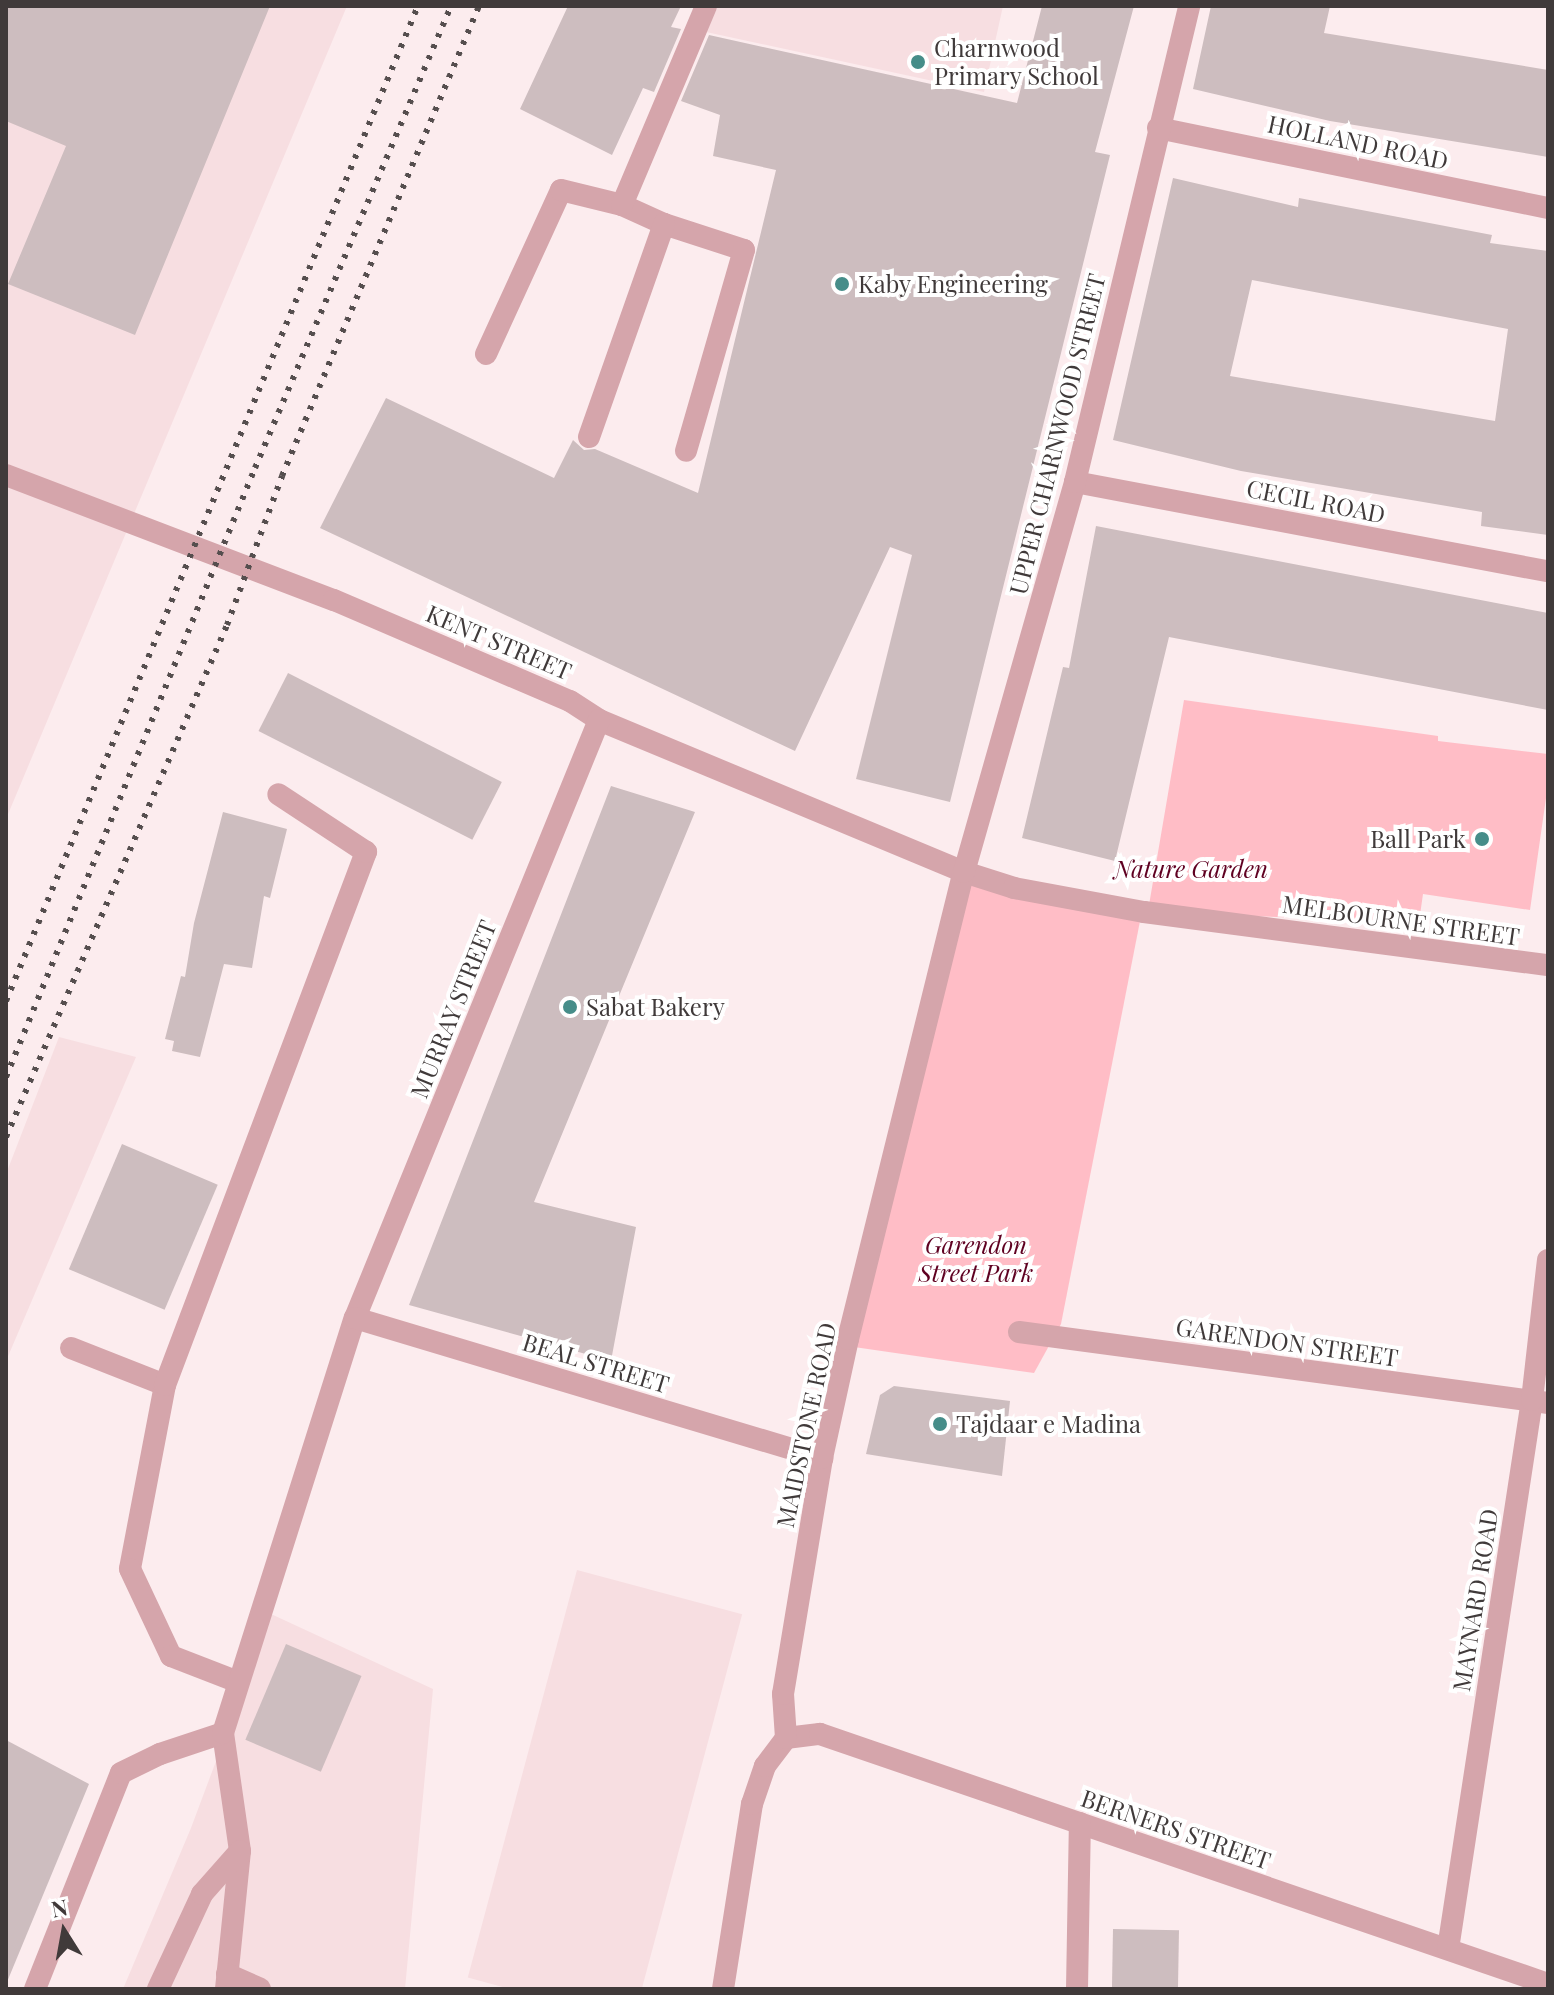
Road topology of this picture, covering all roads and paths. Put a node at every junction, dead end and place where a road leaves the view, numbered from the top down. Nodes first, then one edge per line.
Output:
1 (706, 6) edge
2 (1189, 6) edge
3 (1158, 128) junction
4 (622, 205) junction
5 (1548, 208) edge
6 (664, 224) junction
7 (486, 354) dead end
8 (589, 437) dead end
9 (686, 451) dead end
10 (6, 475) edge
11 (1075, 482) junction
12 (1548, 571) edge
13 (599, 720) junction
14 (278, 794) dead end
15 (964, 872) junction
16 (1548, 965) edge
17 (1548, 1260) edge
18 (355, 1318) junction
19 (1019, 1332) dead end
20 (71, 1348) dead end
21 (165, 1385) junction
22 (1540, 1402) edge
23 (822, 1458) junction
24 (238, 1682) junction
25 (223, 1733) junction
26 (786, 1738) junction
27 (1080, 1823) junction
28 (240, 1851) junction
29 (1448, 1949) junction
30 (226, 1981) edge
31 (1548, 1984) edge
32 (35, 1989) edge
33 (158, 1989) edge
34 (260, 1989) edge
35 (723, 1989) edge
36 (1077, 1989) edge

1 - 4 street
2 - 3 street, UPPER CHARNWOOD STREET
3 - 5 street, HOLLAND ROAD
3 - 11 street, UPPER CHARNWOOD STREET
4 - 6 street
4 - 7 street
6 - 8 street
6 - 9 street
10 - 13 street, KENT STREET
11 - 12 street, CECIL ROAD
11 - 15 street, UPPER CHARNWOOD STREET
13 - 15 street, KENT STREET
13 - 18 street, MURRAY STREET
14 - 21 street
15 - 16 street, MELBOURNE STREET
15 - 23 street, MAIDSTONE ROAD
17 - 22 street, MAYNARD ROAD
18 - 23 street, BEAL STREET
18 - 24 street, MURRAY STREET
19 - 22 street, GARENDON STREET
20 - 21 street
21 - 24 street
22 - 29 street, MAYNARD ROAD
23 - 26 street, MAIDSTONE ROAD
24 - 25 street, MURRAY STREET
25 - 28 street
25 - 32 street
26 - 27 street, BERNERS STREET
26 - 35 street
27 - 29 street, BERNERS STREET
27 - 36 street
28 - 30 street
28 - 33 street
29 - 31 street, BERNERS STREET
30 - 34 street

